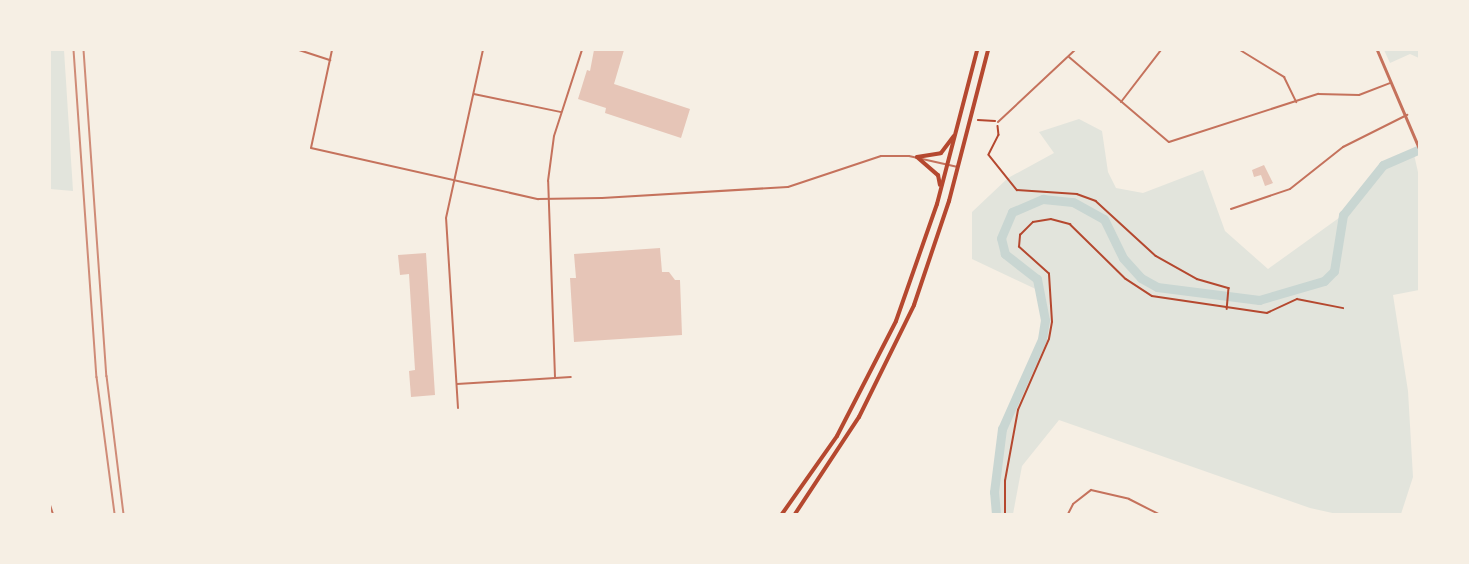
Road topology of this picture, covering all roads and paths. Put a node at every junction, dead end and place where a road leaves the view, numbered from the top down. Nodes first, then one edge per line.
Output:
1 (299, 50) edge
2 (332, 50) edge
3 (483, 50) edge
4 (582, 50) edge
5 (977, 50) edge
6 (988, 50) edge
7 (1075, 50) edge
8 (1161, 50) edge
9 (1240, 50) edge
10 (1377, 50) edge
11 (1069, 57) junction
12 (330, 60) junction
13 (1392, 82) junction
14 (473, 94) junction
15 (1121, 102) junction
16 (1296, 102) junction
17 (562, 112) junction
18 (1407, 115) junction
19 (978, 120) dead end
20 (998, 122) junction
21 (958, 127) junction
22 (1419, 151) edge
23 (916, 157) junction
24 (948, 164) junction
25 (958, 167) junction
26 (454, 181) junction
27 (546, 200) junction
28 (937, 204) junction
29 (1231, 210) dead end
30 (1343, 308) dead end
31 (1227, 309) junction
32 (572, 376) dead end
33 (555, 377) junction
34 (456, 384) junction
35 (458, 408) dead end
36 (50, 505) edge
37 (53, 514) edge
38 (782, 514) edge
39 (795, 514) edge
40 (1005, 514) edge
41 (1068, 514) edge
42 (1158, 514) edge

1 - 12 street
2 - 12 street
3 - 14 street
4 - 17 street
5 - 21 main road
6 - 25 main road
7 - 11 street
8 - 15 street
9 - 16 street
10 - 13 street
11 - 15 street
11 - 20 street
12 - 26 street
13 - 16 street
13 - 18 street
14 - 17 lane
14 - 26 street
15 - 16 street
17 - 27 street
18 - 22 street
18 - 29 street
19 - 20 path
20 - 31 path
21 - 23 main road
21 - 24 main road
23 - 24 street
23 - 27 street
23 - 28 main road
24 - 25 street
24 - 28 main road
25 - 39 main road
26 - 27 street
26 - 34 street
27 - 33 street
28 - 38 main road
30 - 31 path
31 - 40 path
32 - 33 street
33 - 34 street
34 - 35 street
36 - 37 street
41 - 42 street

